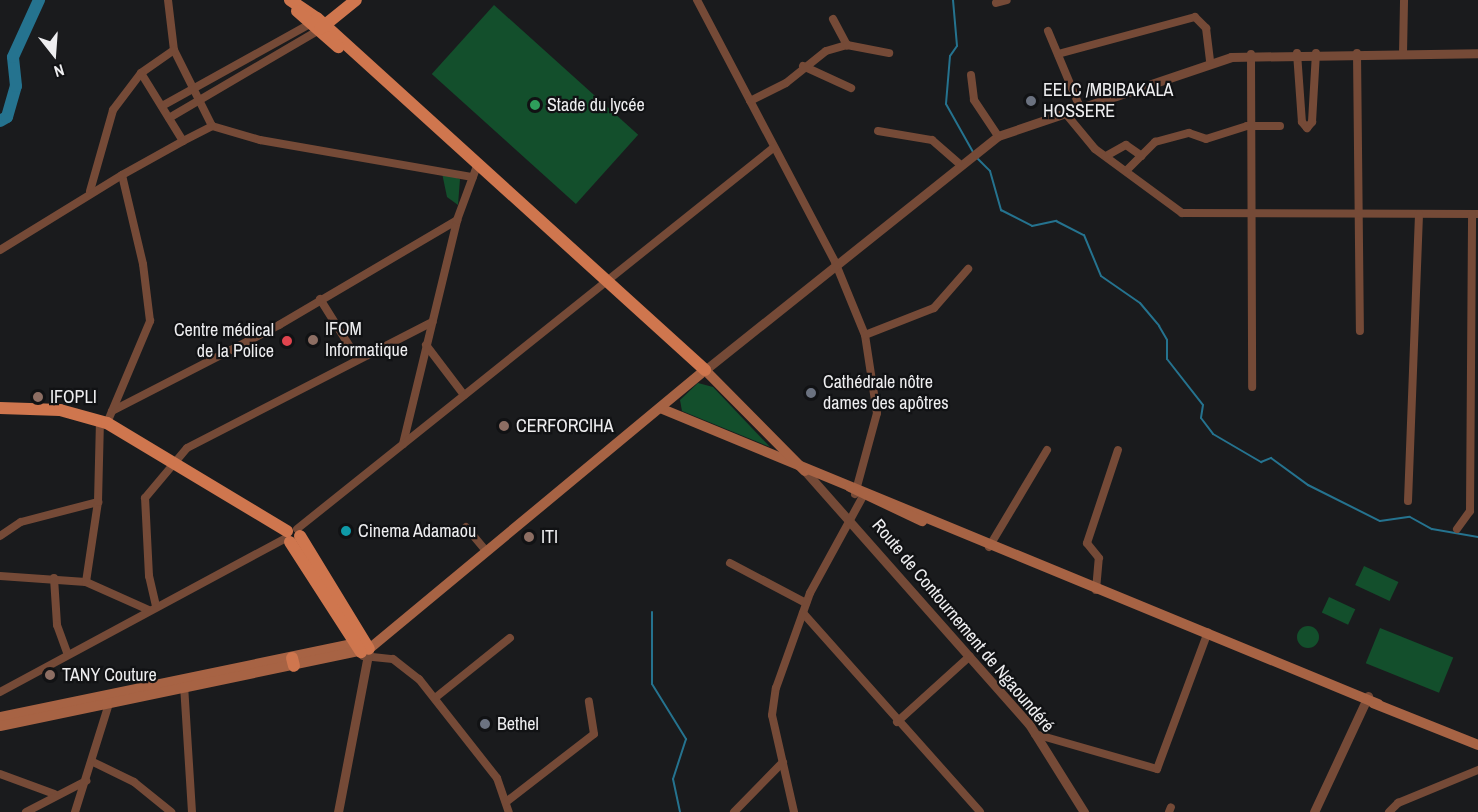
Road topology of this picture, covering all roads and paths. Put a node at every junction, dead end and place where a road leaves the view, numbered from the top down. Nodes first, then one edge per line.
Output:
1 (168, 0) edge
2 (289, 0) edge
3 (356, 0) edge
4 (697, 0) edge
5 (1007, 0) edge
6 (1404, 0) edge
7 (996, 3) dead end
8 (833, 19) dead end
9 (320, 23) junction
10 (1048, 31) dead end
11 (847, 45) junction
12 (174, 50) junction
13 (889, 53) dead end
14 (1297, 53) junction
15 (1316, 53) junction
16 (1357, 53) junction
17 (1058, 54) junction
18 (1403, 54) junction
19 (1478, 54) edge
20 (1251, 57) junction
21 (1210, 61) junction
22 (803, 66) junction
23 (141, 73) junction
24 (1300, 74) junction
25 (1313, 74) junction
26 (971, 75) dead end
27 (851, 88) dead end
28 (191, 90) junction
29 (750, 101) junction
30 (198, 102) junction
31 (162, 106) junction
32 (1081, 110) junction
33 (1066, 114) junction
34 (169, 118) junction
35 (212, 126) junction
36 (1253, 126) junction
37 (1280, 126) dead end
38 (878, 131) dead end
39 (998, 136) junction
40 (183, 141) junction
41 (773, 148) junction
42 (1106, 156) junction
43 (1142, 156) junction
44 (958, 163) junction
45 (1127, 170) junction
46 (475, 171) junction
47 (122, 175) junction
48 (90, 191) junction
49 (1358, 214) junction
50 (1419, 214) junction
51 (1475, 214) edge
52 (1251, 218) junction
53 (457, 220) junction
54 (0, 250) edge
55 (835, 262) junction
56 (968, 269) dead end
57 (605, 283) junction
58 (320, 299) junction
59 (432, 322) junction
60 (1360, 331) dead end
61 (865, 335) junction
62 (426, 345) junction
63 (357, 358) junction
64 (705, 370) junction
65 (1252, 387) dead end
66 (464, 395) junction
67 (0, 408) edge
68 (660, 408) junction
69 (106, 418) junction
70 (403, 444) junction
71 (1047, 450) dead end
72 (1118, 450) dead end
73 (177, 462) junction
74 (805, 471) junction
75 (856, 491) junction
76 (1408, 501) dead end
77 (98, 502) junction
78 (850, 518) junction
79 (466, 527) dead end
80 (1457, 529) dead end
81 (292, 535) junction
82 (0, 536) edge
83 (991, 545) junction
84 (486, 550) junction
85 (730, 563) dead end
86 (0, 576) edge
87 (54, 578) junction
88 (86, 582) junction
89 (1096, 589) junction
90 (806, 603) junction
91 (153, 608) junction
92 (803, 613) junction
93 (1208, 634) junction
94 (510, 638) dead end
95 (364, 652) junction
96 (68, 653) junction
97 (970, 656) junction
98 (184, 685) junction
99 (0, 692) edge
100 (435, 698) junction
101 (1367, 699) junction
102 (110, 701) junction
103 (589, 701) dead end
104 (0, 717) edge
105 (897, 722) junction
106 (0, 726) edge
107 (1035, 734) junction
108 (1478, 745) edge
109 (93, 762) junction
110 (783, 762) junction
111 (1478, 770) edge
112 (0, 774) edge
113 (86, 781) junction
114 (54, 794) junction
115 (506, 802) junction
116 (26, 812) edge
117 (75, 812) edge
118 (171, 812) edge
119 (192, 812) edge
120 (338, 812) edge
121 (509, 812) edge
122 (734, 812) edge
123 (794, 812) edge
124 (980, 812) edge
125 (1084, 812) edge
126 (1314, 812) edge
127 (1389, 812) edge

1 - 12 street
2 - 9 main road
3 - 9 main road
4 - 29 street
5 - 7 street
6 - 18 street
8 - 11 street
9 - 28 street
9 - 30 street
9 - 46 main road
10 - 17 street
11 - 13 street
11 - 22 street
12 - 23 street
12 - 28 street
14 - 15 street
14 - 20 street
14 - 24 street
15 - 16 street
15 - 25 street
16 - 18 street
16 - 49 street
17 - 21 street
17 - 32 street
18 - 19 street
20 - 21 street
20 - 36 street
21 - 32 street
22 - 27 street
22 - 29 street
23 - 31 street
23 - 48 street
24 - 25 street
24 - 25 street
26 - 39 street
28 - 30 street
28 - 31 street
29 - 41 street
30 - 34 street
30 - 35 street
31 - 34 street
32 - 33 street
33 - 39 street
33 - 42 street
34 - 40 street
35 - 40 street
35 - 46 street
36 - 37 street
36 - 43 street
36 - 52 street
38 - 44 street
39 - 44 street
40 - 47 street
41 - 55 street
41 - 57 street
42 - 43 street
42 - 45 street
43 - 45 street
44 - 55 street
45 - 52 street
46 - 53 street
46 - 57 main road
47 - 48 street
47 - 69 street
48 - 54 street
49 - 50 street
49 - 52 street
49 - 60 street
50 - 51 street
50 - 76 street
51 - 80 street
52 - 65 street
53 - 58 street
53 - 59 street
55 - 61 street
55 - 64 street
56 - 61 street
57 - 64 main road
57 - 66 street
58 - 63 street
58 - 69 street
59 - 62 street
59 - 63 street
61 - 75 street
62 - 66 street
62 - 70 street
63 - 73 street
64 - 68 main road
64 - 74 main road
66 - 70 street
67 - 69 main road
68 - 74 main road
68 - 84 main road
69 - 73 main road
69 - 77 street
70 - 81 street
71 - 83 street
72 - 89 street
73 - 81 main road
73 - 91 street
74 - 75 main road
74 - 78 street, Route de Contournement de Ngaoundéré
75 - 78 street
75 - 83 main road
77 - 82 street
77 - 88 street
78 - 90 street
78 - 97 street, Route de Contournement de Ngaoundéré
79 - 84 street
81 - 91 street
81 - 95 main road
83 - 89 main road
84 - 95 main road
85 - 90 street
86 - 87 street
87 - 88 street
87 - 96 street
88 - 91 street
89 - 93 main road
90 - 92 street
91 - 96 street
92 - 105 street
92 - 110 street
93 - 101 main road
93 - 107 street
94 - 100 street
95 - 98 main road
95 - 100 street
95 - 120 street
96 - 99 street
97 - 105 street
97 - 107 street, Route de Contournement de Ngaoundéré
98 - 102 main road
98 - 119 street
100 - 115 street
101 - 108 main road
101 - 126 street
102 - 104 main road
102 - 106 main road
102 - 109 street
103 - 115 street
105 - 124 street
107 - 125 street, Route de Contournement de Ngaoundéré
109 - 113 street
109 - 118 street
110 - 122 street
110 - 123 street
111 - 127 street
112 - 114 street
113 - 114 street
113 - 117 street
114 - 116 street
115 - 121 street

